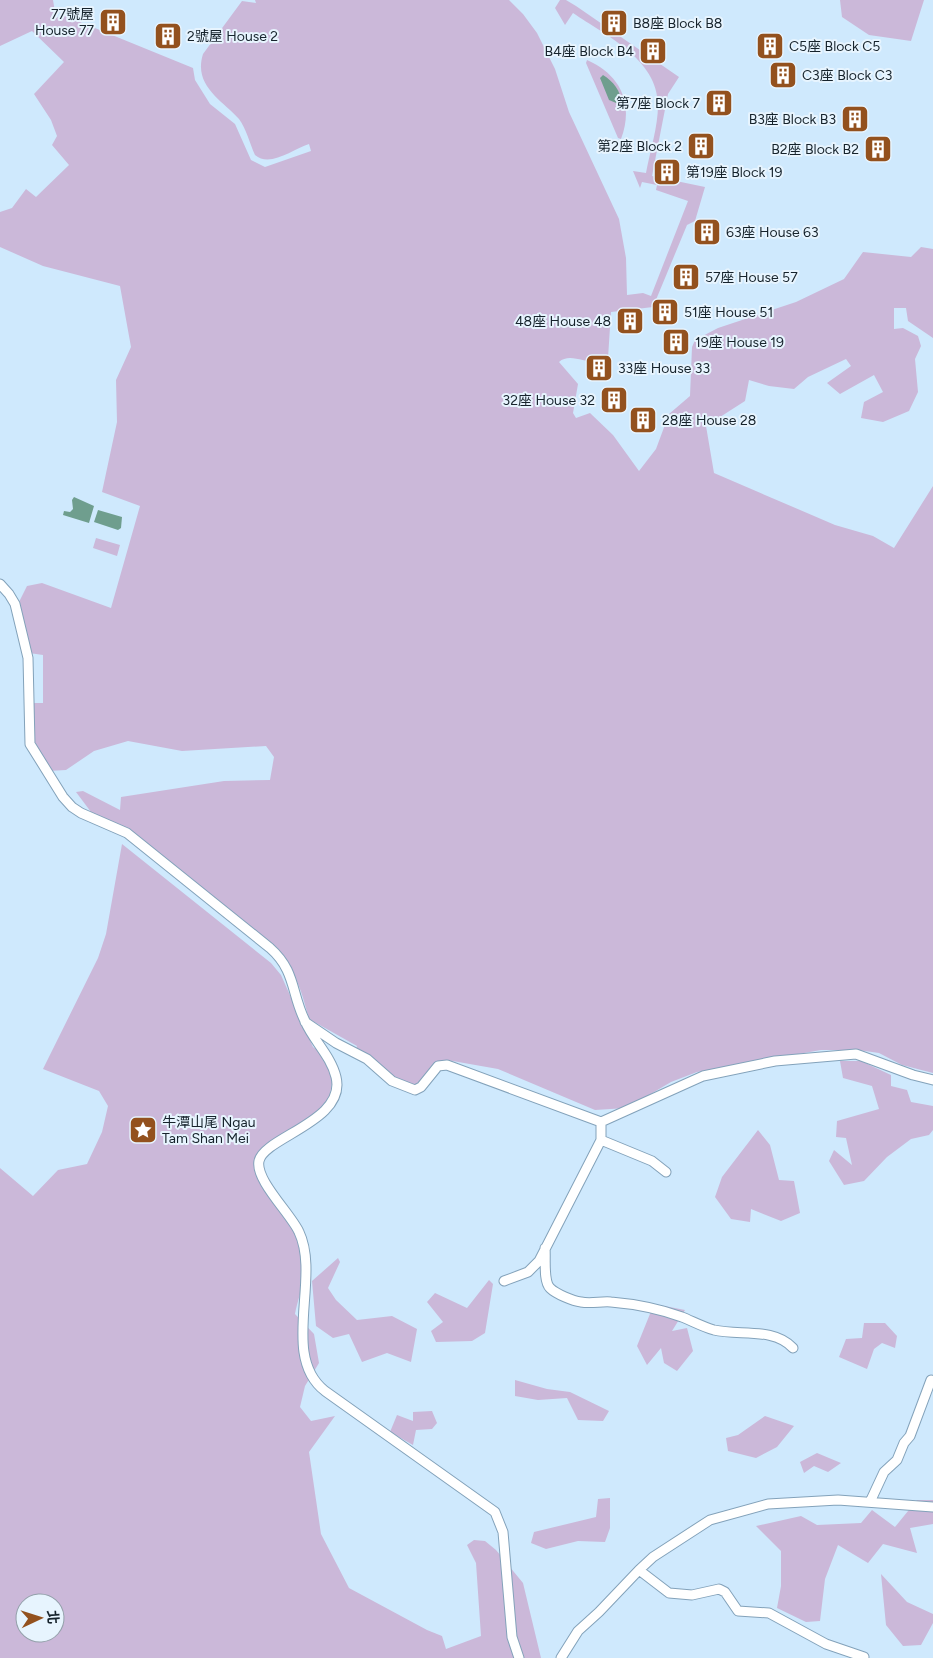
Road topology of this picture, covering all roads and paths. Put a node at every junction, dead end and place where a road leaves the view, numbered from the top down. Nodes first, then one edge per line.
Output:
1 (0, 584) edge
2 (305, 1022) junction
3 (933, 1080) edge
4 (601, 1122) junction
5 (602, 1140) junction
6 (666, 1172) dead end
7 (545, 1248) junction
8 (504, 1281) dead end
9 (794, 1348) dead end
10 (931, 1380) dead end
11 (870, 1502) junction
12 (933, 1507) edge
13 (639, 1570) junction
14 (864, 1657) edge
15 (519, 1658) edge
16 (561, 1658) edge

1 - 2 street
2 - 4 street
2 - 15 street
3 - 4 street
4 - 5 street
5 - 6 street
5 - 7 street
7 - 8 street
7 - 9 street
10 - 11 street
11 - 12 street
11 - 13 street
13 - 14 street
13 - 16 street

